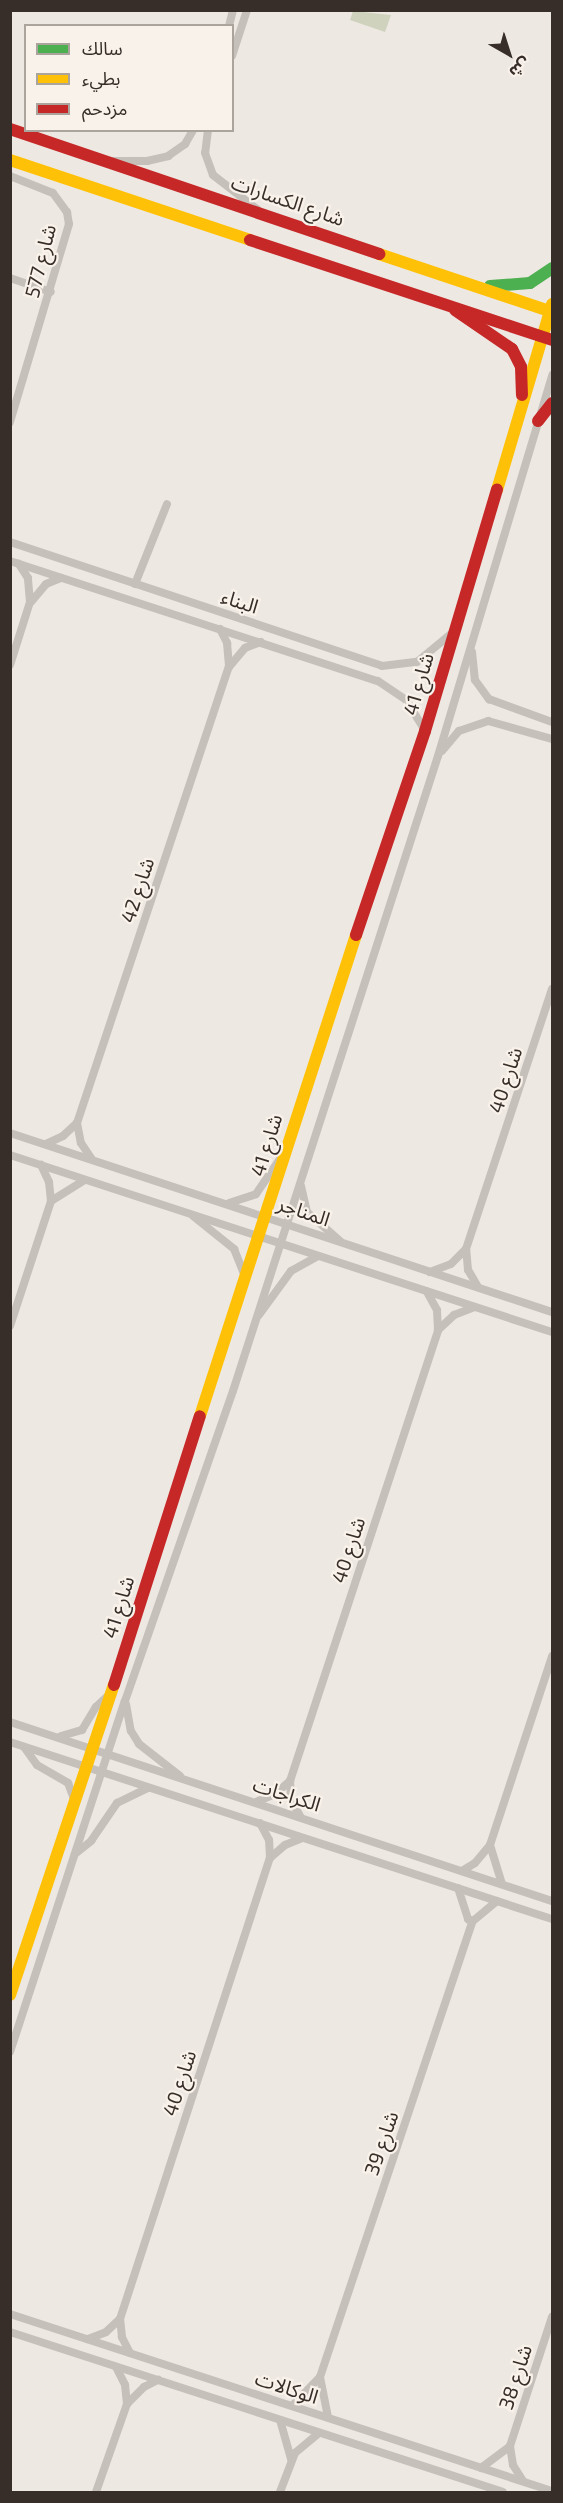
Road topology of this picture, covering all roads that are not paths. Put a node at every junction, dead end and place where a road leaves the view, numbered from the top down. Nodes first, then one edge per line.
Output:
1 (248, 10) edge
2 (234, 50) edge
3 (10, 129) edge
4 (193, 132) edge
5 (208, 132) edge
6 (10, 160) edge
7 (108, 161) junction
8 (10, 176) edge
9 (260, 211) junction
10 (552, 268) edge
11 (10, 278) edge
12 (482, 286) junction
13 (51, 292) junction
14 (444, 302) junction
15 (552, 309) edge
16 (548, 338) edge
17 (552, 375) edge
18 (552, 403) edge
19 (522, 408) junction
20 (538, 421) junction
21 (10, 422) edge
22 (167, 504) dead end
23 (10, 542) edge
24 (15, 563) edge
25 (61, 578) junction
26 (135, 584) junction
27 (30, 602) junction
28 (220, 629) junction
29 (452, 633) junction
30 (261, 642) junction
31 (471, 644) junction
32 (10, 665) edge
33 (229, 667) junction
34 (552, 722) edge
35 (425, 731) junction
36 (552, 739) edge
37 (438, 756) junction
38 (552, 989) edge
39 (77, 1123) junction
40 (10, 1132) edge
41 (46, 1144) junction
42 (10, 1155) edge
43 (283, 1157) junction
44 (93, 1159) junction
45 (41, 1165) junction
46 (301, 1179) junction
47 (84, 1180) junction
48 (51, 1201) junction
49 (228, 1203) junction
50 (266, 1215) junction
51 (193, 1216) junction
52 (287, 1223) junction
53 (258, 1237) junction
54 (340, 1241) junction
55 (280, 1244) junction
56 (466, 1249) junction
57 (319, 1256) junction
58 (430, 1272) junction
59 (245, 1277) junction
60 (478, 1288) junction
61 (426, 1292) junction
62 (475, 1307) junction
63 (552, 1312) edge
64 (256, 1318) junction
65 (10, 1326) edge
66 (438, 1330) junction
67 (552, 1332) edge
68 (552, 1656) edge
69 (112, 1692) junction
70 (125, 1701) junction
71 (10, 1722) edge
72 (57, 1737) junction
73 (10, 1742) edge
74 (24, 1747) junction
75 (93, 1748) junction
76 (108, 1753) junction
77 (87, 1767) junction
78 (102, 1772) junction
79 (182, 1778) junction
80 (290, 1781) junction
81 (149, 1787) junction
82 (75, 1801) junction
83 (258, 1801) junction
84 (300, 1816) junction
85 (260, 1823) junction
86 (303, 1837) junction
87 (490, 1845) junction
88 (75, 1854) junction
89 (270, 1858) junction
90 (462, 1871) junction
91 (502, 1884) junction
92 (458, 1888) junction
93 (497, 1901) junction
94 (552, 1901) edge
95 (552, 1919) edge
96 (473, 1921) junction
97 (10, 1995) edge
98 (10, 2052) edge
99 (10, 2314) edge
100 (552, 2318) edge
101 (120, 2319) junction
102 (10, 2332) edge
103 (88, 2339) junction
104 (131, 2353) junction
105 (116, 2367) junction
106 (320, 2377) junction
107 (158, 2380) junction
108 (127, 2404) junction
109 (292, 2406) junction
110 (327, 2417) junction
111 (280, 2420) junction
112 (320, 2433) junction
113 (510, 2446) junction
114 (291, 2460) junction
115 (481, 2468) junction
116 (523, 2481) junction
117 (473, 2483) junction
118 (552, 2491) edge
119 (96, 2493) edge
120 (280, 2493) edge
121 (480, 2493) edge
122 (503, 2493) edge

1 - 2 street
3 - 7 street, شارع الكسارات
4 - 7 street
5 - 9 street
6 - 14 street
7 - 9 street, شارع الكسارات
8 - 13 street, شارع 577
9 - 12 street, شارع الكسارات
10 - 12 street
11 - 13 street
12 - 15 street, شارع الكسارات
13 - 21 street, شارع 577
14 - 16 street
14 - 19 street
15 - 16 street, شارع 41
16 - 19 street, شارع 41
17 - 20 street, شارع 41
18 - 20 street
19 - 29 street, شارع 41
20 - 31 street, شارع 41
22 - 26 street
23 - 26 street, البناء
24 - 25 street, البناء
24 - 27 street
25 - 27 street
25 - 28 street, البناء
26 - 29 street, البناء
27 - 32 street
28 - 30 street, البناء
28 - 33 street, شارع 42
29 - 35 street, شارع 41
30 - 33 street, شارع 42
30 - 35 street, البناء
31 - 34 street
31 - 37 street, شارع 41
33 - 39 street, شارع 42
35 - 43 street, شارع 41
36 - 37 street
37 - 46 street, شارع 41
38 - 56 street, شارع 40
39 - 41 street
39 - 44 street
40 - 41 street, المناجر
41 - 44 street, المناجر
42 - 45 street, المناجر
43 - 49 street
43 - 50 street, شارع 41
44 - 49 street, المناجر
45 - 47 street, المناجر
45 - 48 street
46 - 52 street, شارع 41
46 - 54 street
47 - 48 street
47 - 51 street, المناجر
48 - 65 street
49 - 50 street, المناجر
50 - 52 street, المناجر
50 - 53 street, شارع 41
51 - 53 street, المناجر
51 - 59 street, المناجر
52 - 54 street, المناجر
52 - 55 street, شارع 41
53 - 55 street, المناجر
53 - 59 street, شارع 41
54 - 58 street, المناجر
55 - 57 street, المناجر
55 - 64 street, شارع 41
56 - 58 street
56 - 60 street
57 - 61 street, المناجر
57 - 64 street, المناجر
58 - 60 street, المناجر
59 - 69 street, شارع 41
60 - 63 street, المناجر
61 - 62 street, المناجر
61 - 66 street
62 - 66 street
62 - 67 street, المناجر
64 - 70 street, شارع 41
66 - 80 street, شارع 40
68 - 87 street
69 - 72 street
69 - 75 street, شارع 41
70 - 76 street, شارع 41
70 - 79 street
71 - 72 street, الكراجات
72 - 75 street, الكراجات
73 - 74 street, الكراجات
74 - 77 street, الكراجات
74 - 82 street
75 - 76 street, الكراجات
75 - 77 street, شارع 41
76 - 78 street, شارع 41
76 - 79 street, الكراجات
77 - 78 street, الكراجات
77 - 82 street, شارع 41
78 - 81 street, الكراجات
78 - 88 street, شارع 41
79 - 83 street, الكراجات
80 - 83 street
80 - 84 street
81 - 85 street, الكراجات
81 - 88 street
82 - 97 street, شارع 41
83 - 84 street, الكراجات
84 - 90 street, الكراجات
85 - 86 street, الكراجات
85 - 89 street
86 - 89 street
86 - 92 street, الكراجات
87 - 90 street
87 - 91 street
88 - 98 street, شارع 41
89 - 101 street, شارع 40
90 - 91 street, الكراجات
91 - 94 street, الكراجات
92 - 93 street, الكراجات
92 - 96 street
93 - 95 street, الكراجات
93 - 96 street
96 - 106 street, شارع 39
99 - 103 street, الوكالات
100 - 113 street, شارع 38
101 - 103 street
101 - 104 street
102 - 105 street, الوكالات
103 - 104 street, الوكالات
104 - 109 street, الوكالات
105 - 107 street, الوكالات
105 - 108 street
106 - 109 street, شارع 39
106 - 110 street, شارع 39
107 - 108 street
107 - 111 street, الوكالات
108 - 119 street
109 - 110 street, الوكالات
110 - 115 street, الوكالات
111 - 112 street, الوكالات
111 - 114 street
112 - 114 street
112 - 117 street, الوكالات
113 - 115 street
113 - 116 street
114 - 120 street
115 - 116 street, الوكالات
116 - 118 street, الوكالات
117 - 121 street
117 - 122 street, الوكالات

